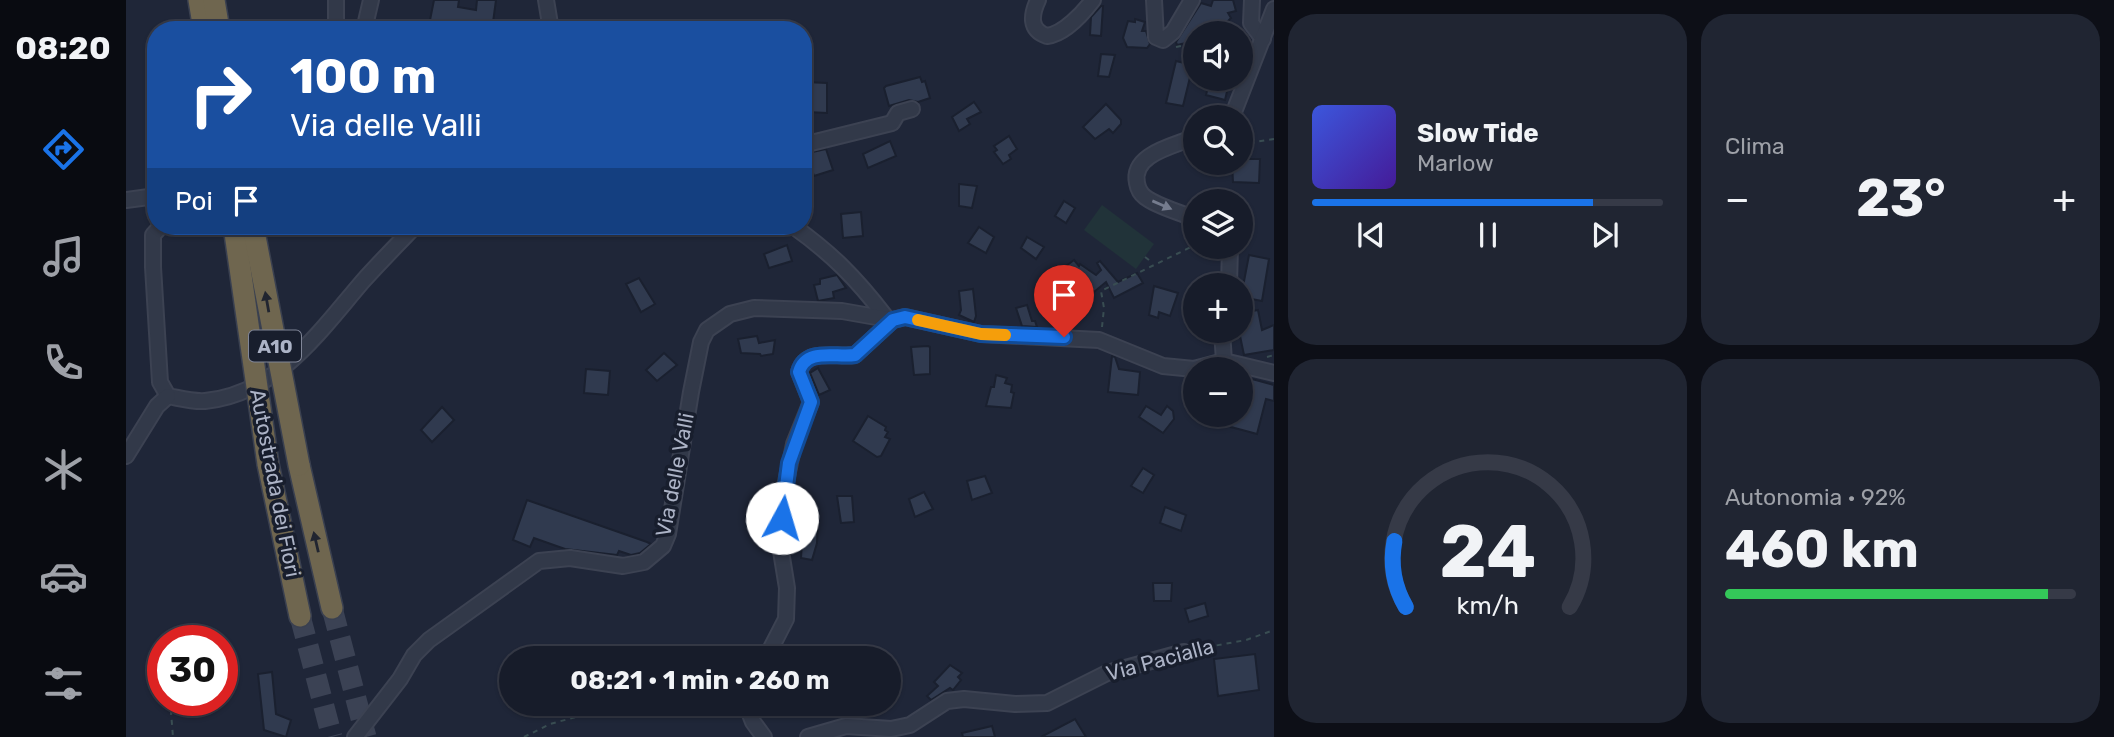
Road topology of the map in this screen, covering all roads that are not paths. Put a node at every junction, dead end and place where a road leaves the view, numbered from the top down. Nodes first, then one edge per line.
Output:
1 (199, 0) edge
2 (214, 0) edge
3 (336, 0) edge
4 (371, 0) edge
5 (546, 0) edge
6 (1038, 0) edge
7 (1093, 0) edge
8 (1154, 0) edge
9 (1192, 0) edge
10 (1252, 0) edge
11 (1274, 9) edge
12 (202, 21) edge
13 (218, 21) edge
14 (337, 21) edge
15 (366, 21) edge
16 (550, 21) edge
17 (1263, 40) junction
18 (1237, 105) edge
19 (912, 109) dead end
20 (1183, 142) edge
21 (812, 143) edge
22 (147, 197) edge
23 (126, 200) edge
24 (1183, 214) edge
25 (153, 235) edge
26 (235, 235) edge
27 (255, 235) edge
28 (406, 235) edge
29 (805, 235) edge
30 (889, 318) junction
31 (1183, 368) edge
32 (1253, 368) edge
33 (1274, 373) edge
34 (168, 396) junction
35 (126, 456) edge
36 (332, 608) tunnel mouth
37 (300, 616) tunnel mouth
38 (772, 646) edge
39 (1184, 652) road end
40 (751, 716) edge
41 (355, 737) edge
42 (764, 737) edge
43 (808, 737) edge

1 - 12 highway
2 - 13 highway
3 - 14 street
4 - 15 street
5 - 16 street
6 - 7 street
8 - 9 street
10 - 17 street
11 - 17 street
17 - 18 street
19 - 21 street
20 -> 24 street
22 - 23 street
25 - 34 street
26 - 37 highway, Autostrada dei Fiori / A10, bridge
36 -> 27 highway, Autostrada dei Fiori / A10, bridge
28 - 34 street
29 - 30 street
30 - 31 street, Via delle Valli
30 - 38 street
30 - 41 street, Via delle Valli
32 - 33 street
34 - 35 street
39 - 43 street, Via Pacialla
40 - 42 street

